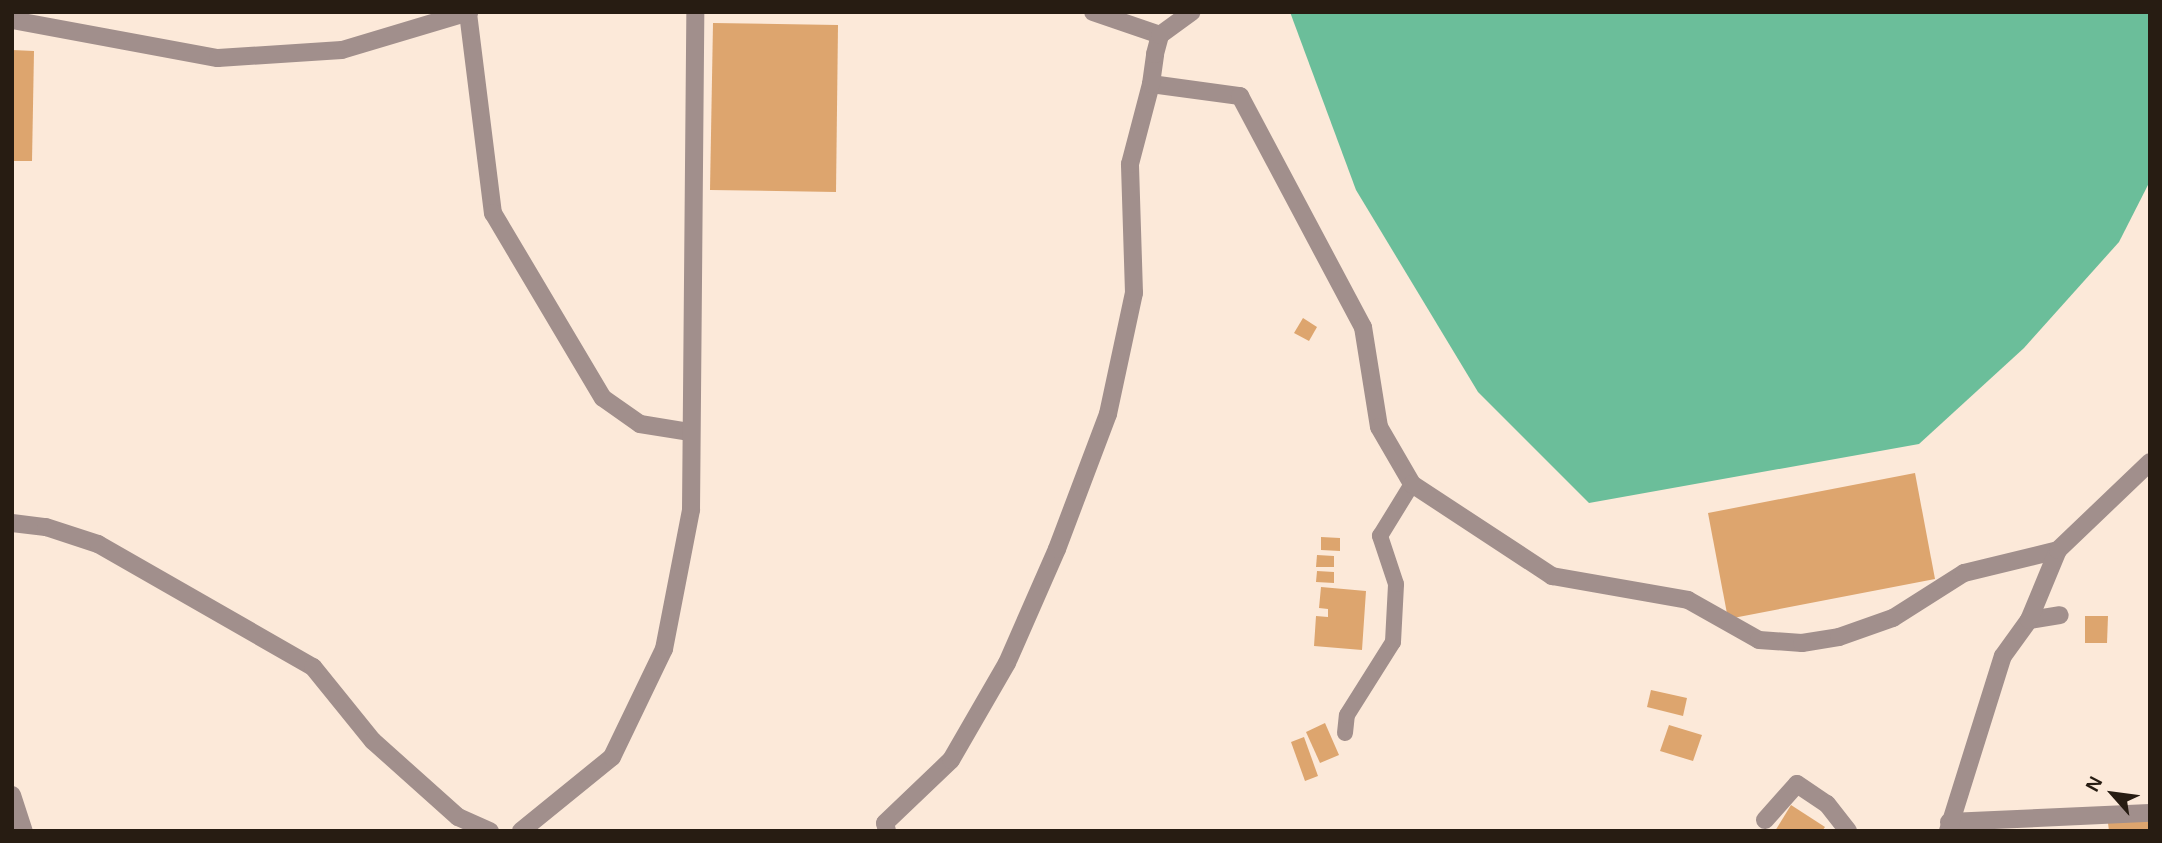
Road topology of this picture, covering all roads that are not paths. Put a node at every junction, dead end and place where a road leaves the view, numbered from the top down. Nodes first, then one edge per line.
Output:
1 (468, 12) edge
2 (695, 12) edge
3 (1093, 12) edge
4 (1192, 12) edge
5 (12, 20) edge
6 (1160, 35) junction
7 (1152, 84) junction
8 (690, 432) junction
9 (2150, 462) edge
10 (1412, 484) junction
11 (12, 523) edge
12 (2058, 550) junction
13 (2060, 615) dead end
14 (2029, 620) junction
15 (1345, 733) dead end
16 (12, 795) edge
17 (2150, 813) edge
18 (1765, 820) dead end
19 (1949, 826) edge
20 (23, 831) edge
21 (489, 831) edge
22 (521, 831) edge
23 (887, 831) edge
24 (1848, 831) edge

1 - 5 street
1 - 8 street
2 - 8 street
3 - 6 street
4 - 6 street
6 - 7 street
7 - 10 street
7 - 23 street
8 - 22 street
9 - 12 street
10 - 12 street
10 - 15 lane
11 - 21 street
12 - 14 street
13 - 14 street
14 - 19 street
16 - 20 street
17 - 19 street
18 - 24 street

